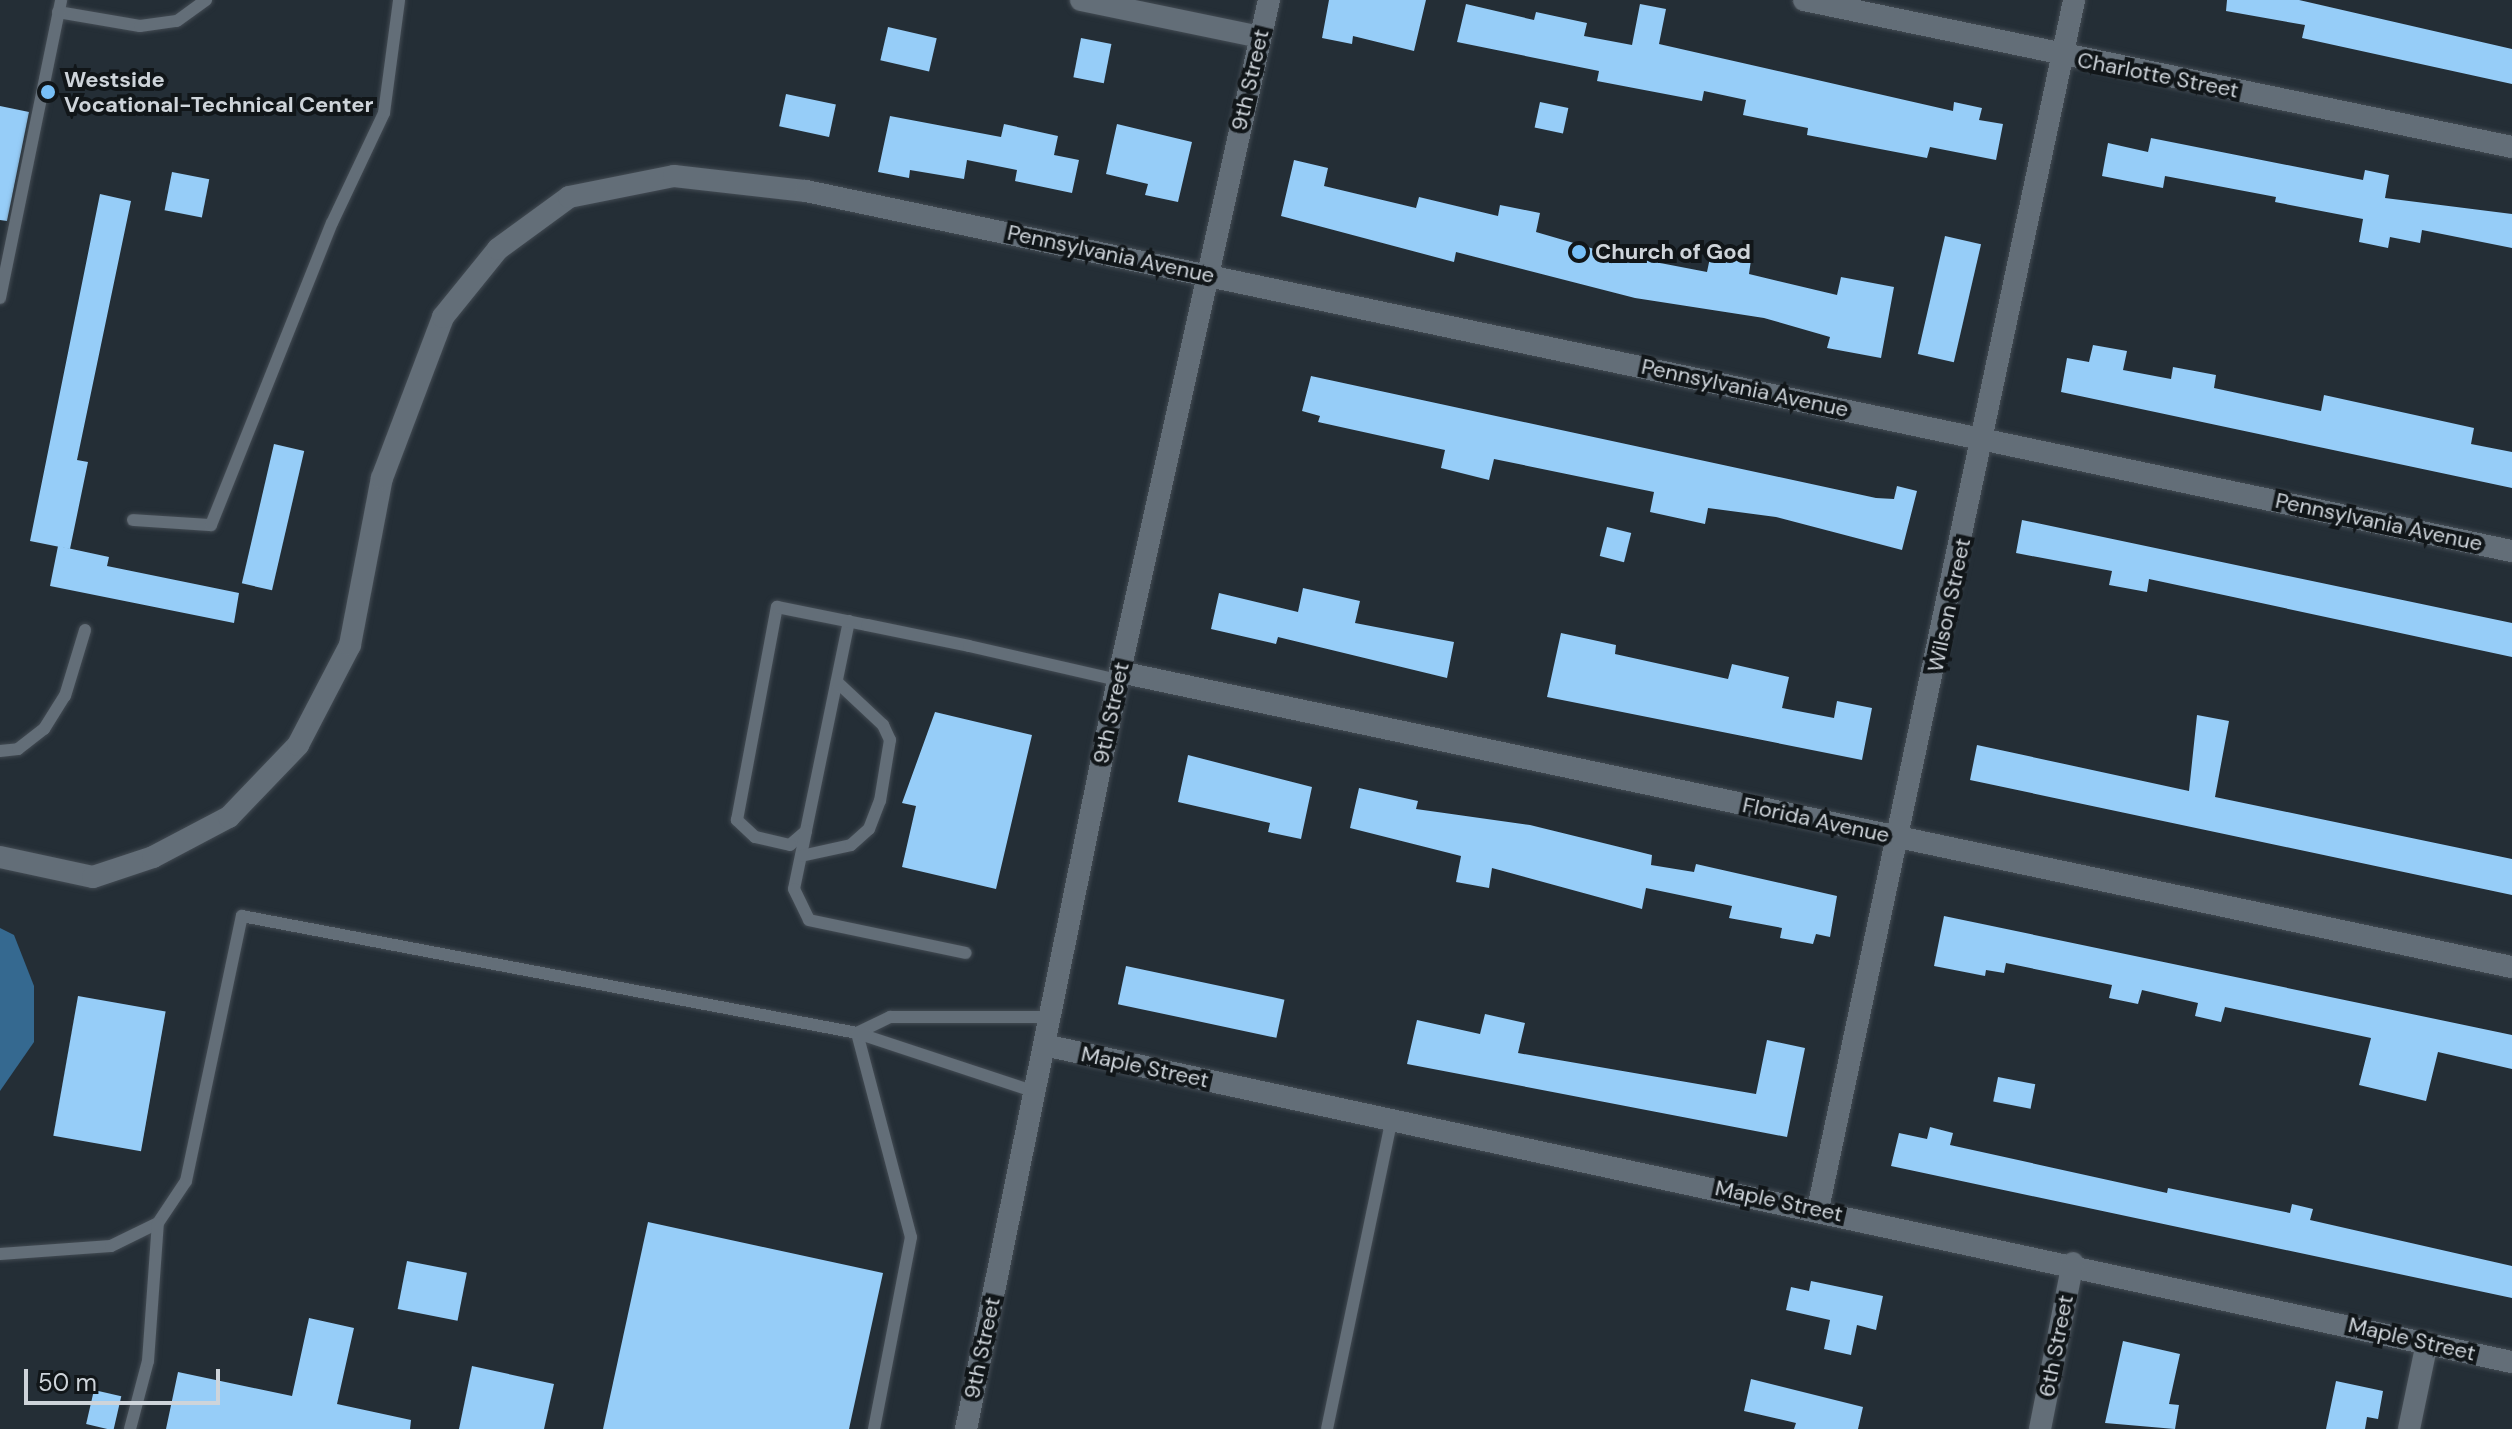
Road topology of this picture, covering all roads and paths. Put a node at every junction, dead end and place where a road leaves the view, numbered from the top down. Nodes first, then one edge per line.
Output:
1 (206, 0) edge
2 (399, 0) edge
3 (1081, 0) edge
4 (1269, 0) edge
5 (1804, 0) edge
6 (2074, 0) edge
7 (60, 6) edge
8 (1260, 37) junction
9 (2062, 56) junction
10 (2512, 147) edge
11 (1205, 273) junction
12 (0, 298) edge
13 (1986, 438) junction
14 (133, 520) dead end
15 (2512, 551) edge
16 (849, 621) junction
17 (85, 630) dead end
18 (1119, 676) junction
19 (837, 682) junction
20 (0, 751) edge
21 (806, 831) junction
22 (1897, 837) junction
23 (801, 856) junction
24 (0, 857) edge
25 (966, 953) dead end
26 (2512, 967) edge
27 (1050, 1017) junction
28 (857, 1033) junction
29 (1044, 1045) junction
30 (1035, 1092) junction
31 (1392, 1119) junction
32 (1818, 1209) junction
33 (158, 1223) junction
34 (0, 1254) edge
35 (2073, 1263) junction
36 (2427, 1343) junction
37 (2512, 1362) edge
38 (130, 1429) edge
39 (874, 1429) edge
40 (966, 1429) edge
41 (1327, 1429) edge
42 (2040, 1429) edge
43 (2409, 1429) edge

1 - 7 lane
2 - 14 lane
3 - 8 street
4 - 8 street, 9th Street
5 - 9 street, Charlotte Street
6 - 9 street, Wilson Street
7 - 12 lane
8 - 11 street, 9th Street
9 - 10 street, Charlotte Street
9 - 13 street, Wilson Street
11 - 13 street, Pennsylvania Avenue
11 - 18 street, 9th Street
11 - 24 street, Pennsylvania Avenue
13 - 15 street, Pennsylvania Avenue
13 - 22 street, Wilson Street
16 - 18 lane
16 - 19 lane
16 - 21 lane
17 - 20 lane
18 - 22 street, Florida Avenue
18 - 27 street, 9th Street
19 - 21 lane
19 - 23 lane
21 - 23 lane
22 - 26 street, Florida Avenue
22 - 32 street, Wilson Street
23 - 25 lane
27 - 28 lane
27 - 29 street, 9th Street
28 - 30 lane
28 - 33 lane
28 - 39 lane
29 - 30 street, 9th Street
29 - 31 street, Maple Street
30 - 40 street, 9th Street
31 - 32 street, Maple Street
31 - 41 lane
32 - 35 street, Maple Street
33 - 34 lane
33 - 38 lane
35 - 36 street, Maple Street
35 - 42 street, 6th Street
36 - 37 street, Maple Street
36 - 43 street

